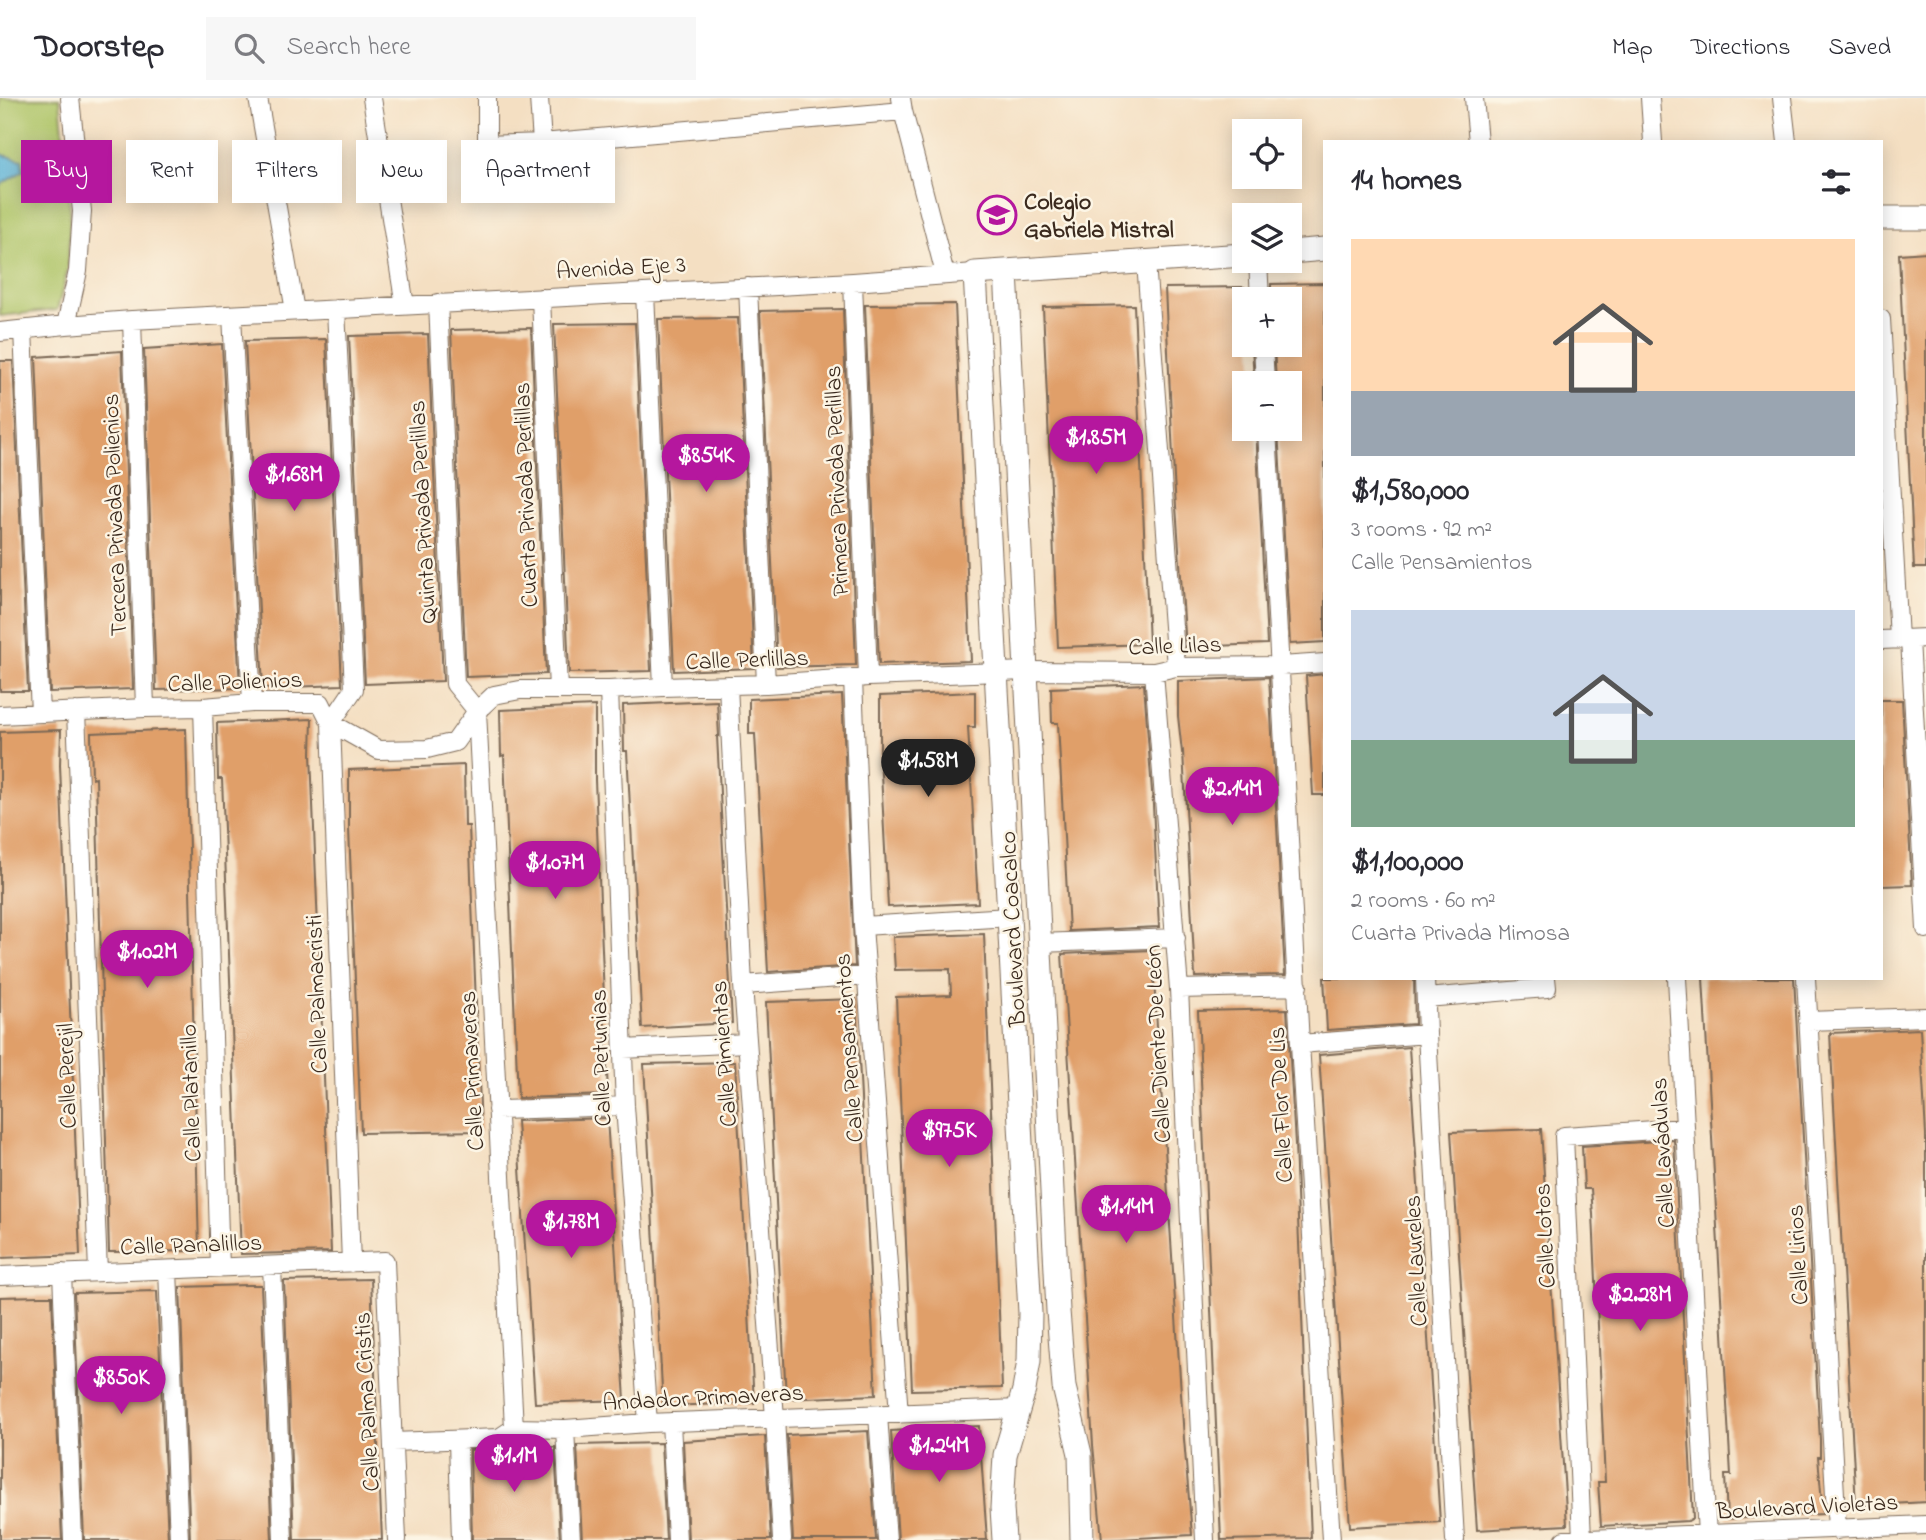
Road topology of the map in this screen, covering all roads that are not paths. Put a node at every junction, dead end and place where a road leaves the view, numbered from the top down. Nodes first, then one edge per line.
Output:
1 (70, 98) edge
2 (258, 98) edge
3 (372, 98) edge
4 (487, 98) edge
5 (540, 98) edge
6 (1474, 98) edge
7 (1650, 98) edge
8 (1782, 98) edge
9 (902, 104) edge
10 (487, 140) edge
11 (542, 140) edge
12 (570, 140) edge
13 (1478, 140) edge
14 (1653, 140) edge
15 (1787, 140) edge
16 (1883, 218) edge
17 (1926, 218) edge
18 (1323, 249) edge
19 (1302, 251) edge
20 (1232, 256) edge
21 (1146, 262) junction
22 (1006, 271) junction
23 (975, 273) junction
24 (945, 274) junction
25 (853, 282) junction
26 (747, 287) junction
27 (645, 293) junction
28 (541, 298) junction
29 (438, 303) junction
30 (405, 306) junction
31 (336, 309) junction
32 (295, 311) junction
33 (232, 315) junction
34 (131, 320) junction
35 (66, 325) junction
36 (23, 330) junction
37 (0, 332) edge
38 (1883, 347) edge
39 (1268, 441) edge
40 (1904, 639) edge
41 (1323, 663) edge
42 (1281, 666) junction
43 (1176, 667) junction
44 (1027, 671) junction
45 (997, 672) junction
46 (1154, 672) junction
47 (861, 678) junction
48 (766, 684) junction
49 (728, 685) junction
50 (663, 687) junction
51 (558, 690) junction
52 (609, 690) junction
53 (252, 703) junction
54 (203, 707) junction
55 (145, 708) junction
56 (76, 711) junction
57 (477, 711) junction
58 (40, 713) junction
59 (0, 715) edge
60 (331, 723) junction
61 (1009, 917) junction
62 (863, 926) junction
63 (1926, 929) edge
64 (1176, 938) junction
65 (1039, 943) junction
66 (867, 975) junction
67 (1425, 980) edge
68 (1546, 980) edge
69 (1677, 980) edge
70 (1806, 980) edge
71 (743, 985) junction
72 (1298, 986) junction
73 (1180, 989) junction
74 (1426, 998) junction
75 (1926, 1017) edge
76 (1808, 1021) junction
77 (1427, 1034) junction
78 (747, 1043) junction
79 (1300, 1044) junction
80 (624, 1049) junction
81 (625, 1106) junction
82 (497, 1110) junction
83 (1685, 1128) junction
84 (384, 1261) joint
85 (351, 1263) junction
86 (272, 1266) junction
87 (220, 1268) junction
88 (169, 1270) junction
89 (98, 1272) junction
90 (62, 1273) junction
91 (0, 1276) edge
92 (1019, 1409) junction
93 (899, 1414) junction
94 (878, 1415) junction
95 (775, 1418) junction
96 (671, 1422) junction
97 (648, 1423) junction
98 (514, 1428) junction
99 (565, 1429) junction
100 (458, 1441) junction
101 (393, 1442) junction
102 (1926, 1525) edge
103 (1837, 1530) junction
104 (1700, 1537) edge
105 (1582, 1539) edge
106 (74, 1540) edge
107 (179, 1540) edge
108 (283, 1540) edge
109 (397, 1540) edge
110 (461, 1540) edge
111 (571, 1540) edge
112 (677, 1540) edge
113 (782, 1540) edge
114 (887, 1540) edge
115 (1004, 1540) edge
116 (1082, 1540) edge
117 (1205, 1540) edge
118 (1331, 1540) edge
119 (1455, 1540) edge
120 (1564, 1540) edge

1 - 35 street
2 - 32 street
3 - 30 street
4 - 10 street
5 - 11 street
6 - 13 street
7 - 14 street
8 - 15 street
9 - 12 street
9 - 24 street
16 - 17 main road
18 - 19 main road
20 - 21 main road, Avenida Eje 3
21 - 22 main road, Avenida Eje 3
21 - 43 street
22 - 23 main road, Avenida Eje 3
22 - 44 main road, Boulevard Coacalco
23 - 24 street, Avenida Eje 3
23 - 45 main road, Boulevard Coacalco
24 - 25 street, Avenida Eje 3
25 - 26 street, Avenida Eje 3
25 - 47 street, Primera Privada Perlillas
26 - 27 street, Avenida Eje 3
26 - 48 street
27 - 28 street, Avenida Eje 3
27 - 50 street
28 - 29 street, Avenida Eje 3
28 - 51 street, Cuarta Privada Perlillas
29 - 30 street, Avenida Eje 3
29 - 57 street, Quinta Privada Perlillas
30 - 31 street, Avenida Eje 3
31 - 32 street, Avenida Eje 3
31 - 60 street
32 - 33 street, Avenida Eje 3
33 - 34 street, Avenida Eje 3
33 - 53 street
34 - 35 street, Avenida Eje 3
34 - 55 street, Tercera Privada Polienios
35 - 36 street, Avenida Eje 3
36 - 37 street, Avenida Eje 3
36 - 58 street
38 - 40 street
39 - 42 street, Calle Flor De Lis
40 - 63 street
41 - 42 street, Calle Lilas
42 - 43 street, Calle Lilas
42 - 72 street, Calle Flor De Lis
43 - 46 street, Calle Lilas
44 - 45 street, Calle Perlillas
44 - 46 street, Calle Lilas
44 - 65 main road, Boulevard Coacalco
45 - 47 street, Calle Perlillas
45 - 61 main road, Boulevard Coacalco
46 - 64 street, Calle Diente De León
47 - 48 street, Calle Perlillas
47 - 62 street, Calle Pensamientos
48 - 49 street, Calle Perlillas
49 - 50 street, Calle Perlillas
49 - 71 street, Calle Pimientas
50 - 52 street, Calle Perlillas
51 - 52 street, Calle Perlillas
51 - 57 street, Calle Perlillas
52 - 80 street, Calle Petunias
53 - 54 street, Calle Polienios
53 - 60 street, Calle Polienios
54 - 55 street, Calle Polienios
54 - 87 street, Calle Platanillo
55 - 56 street, Calle Polienios
56 - 58 street, Calle Polienios
56 - 89 street, Calle Perejil
57 - 60 street, Calle Polienios
57 - 82 street, Calle Primaveras
58 - 59 street, Calle Polienios
60 - 85 street, Calle Palmacristi
61 - 62 street
61 - 92 main road, Boulevard Coacalco
62 - 66 street, Calle Pensamientos
64 - 65 street
64 - 73 street, Calle Diente De León
65 - 116 main road, Boulevard Coacalco
66 - 71 street
66 - 93 street, Calle Pensamientos
67 - 74 street, Calle Laureles
68 - 74 street
69 - 83 street, Calle Lavádulas
70 - 76 street, Calle Lirios
71 - 78 street, Calle Pimientas
72 - 73 street
72 - 79 street, Calle Flor De Lis
73 - 117 street, Calle Diente De León
74 - 77 street, Calle Laureles
75 - 76 street
76 - 103 street, Calle Lirios
77 - 79 street
77 - 119 street, Calle Laureles
78 - 80 street
78 - 95 street, Calle Pimientas
79 - 118 street, Calle Flor De Lis
80 - 81 street, Calle Petunias
81 - 82 street
81 - 97 street, Calle Petunias
82 - 98 street, Calle Primaveras
83 - 104 street, Calle Lavádulas
83 - 105 street, Calle Lotos
84 - 85 street, Calle Panalillos
84 - 101 street, Calle Palma Cristis
85 - 86 street, Calle Panalillos
86 - 87 street, Calle Panalillos
86 - 108 street
87 - 88 street, Calle Panalillos
88 - 89 street, Calle Panalillos
88 - 107 street
89 - 90 street, Calle Panalillos
90 - 91 street, Calle Panalillos
90 - 106 street
92 - 93 street, Andador Primaveras
92 - 115 main road, Boulevard Coacalco
93 - 94 street, Andador Primaveras
94 - 95 street, Andador Primaveras
94 - 114 street
95 - 96 street, Andador Primaveras
95 - 113 street, Calle Pimientas
96 - 97 street, Andador Primaveras
96 - 112 street
97 - 99 street, Andador Primaveras
98 - 99 street, Andador Primaveras
98 - 100 street, Andador Primaveras
99 - 111 street
100 - 101 street, Andador Primaveras
100 - 110 street
101 - 109 street, Calle Palma Cristis
102 - 103 street, Boulevard Violetas
103 - 104 street, Boulevard Violetas
104 - 105 street, Boulevard Violetas
105 - 120 street, Boulevard Violetas

